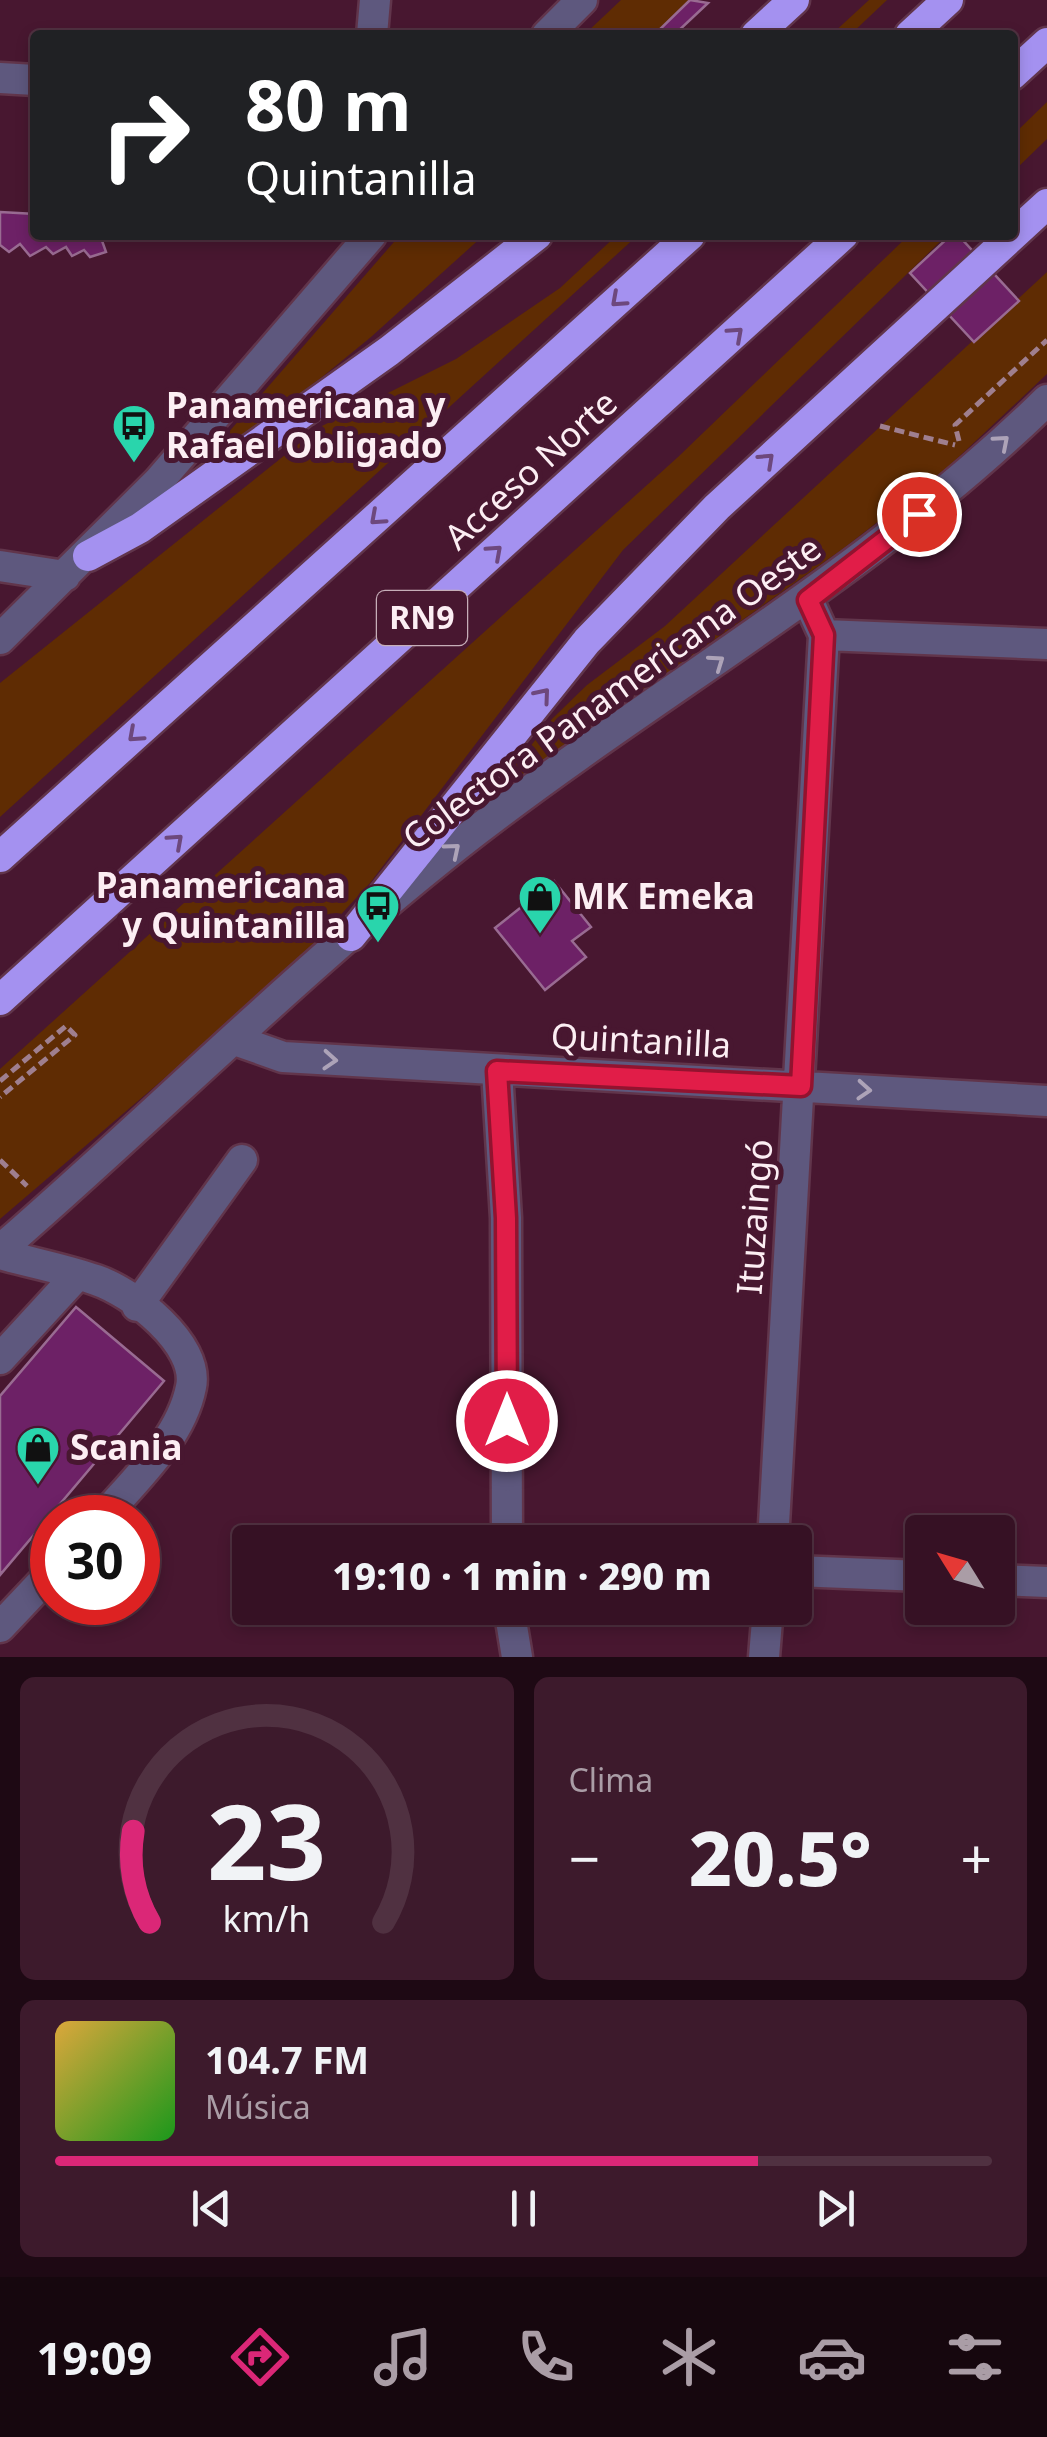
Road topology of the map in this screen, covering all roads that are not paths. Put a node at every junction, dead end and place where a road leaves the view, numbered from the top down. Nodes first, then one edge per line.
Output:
1 (374, 0) edge
2 (582, 0) edge
3 (794, 0) edge
4 (948, 0) edge
5 (372, 30) edge
6 (552, 30) edge
7 (761, 30) edge
8 (915, 30) edge
9 (1047, 43) edge
10 (1018, 70) edge
11 (0, 78) edge
12 (30, 80) edge
13 (1047, 204) edge
14 (1018, 231) edge
15 (531, 240) edge
16 (684, 240) edge
17 (837, 240) edge
18 (1008, 240) edge
19 (360, 242) edge
20 (1047, 400) edge
21 (0, 566) edge
22 (77, 566) junction
23 (808, 600) junction
24 (824, 635) junction
25 (0, 639) edge
26 (1047, 644) edge
27 (0, 857) edge
28 (351, 936) junction
29 (0, 1000) edge
30 (235, 1040) junction
31 (497, 1071) junction
32 (801, 1086) junction
33 (1047, 1102) edge
34 (242, 1160) dead end
35 (0, 1252) edge
36 (76, 1275) junction
37 (137, 1306) junction
38 (0, 1359) edge
39 (122, 1495) edge
40 (508, 1525) edge
41 (774, 1525) edge
42 (812, 1572) edge
43 (905, 1575) edge
44 (1015, 1581) edge
45 (1047, 1582) edge
46 (30, 1595) edge
47 (512, 1625) edge
48 (767, 1625) edge
49 (0, 1627) edge
50 (517, 1657) edge
51 (764, 1657) edge

1 - 5 street
2 - 6 street
3 - 7 highway
4 - 8 highway
9 - 10 highway
11 - 12 street
14 -> 13 highway
15 - 22 highway
16 -> 27 highway, Acceso Norte
29 -> 17 highway, Acceso Norte / RN9
28 -> 18 highway
19 - 22 street
23 -> 20 street, Colectora Panamericana Oeste
21 - 22 street
22 - 25 street
23 - 24 street, Ituzaingó
28 -> 23 street, Colectora Panamericana Oeste
24 - 26 street
24 - 32 street, Ituzaingó
28 - 30 street, Colectora Panamericana Oeste
30 -> 31 street, Quintanilla
30 - 35 street, Colectora Panamericana Oeste
31 - 32 street, Quintanilla
31 - 40 street
32 -> 33 street, Quintanilla
32 - 41 street, Ituzaingó
34 - 37 street
35 - 36 street
36 - 37 street
36 - 38 street
37 - 39 street
42 - 43 street
44 - 45 street
46 - 49 street
47 - 50 street
48 - 51 street

